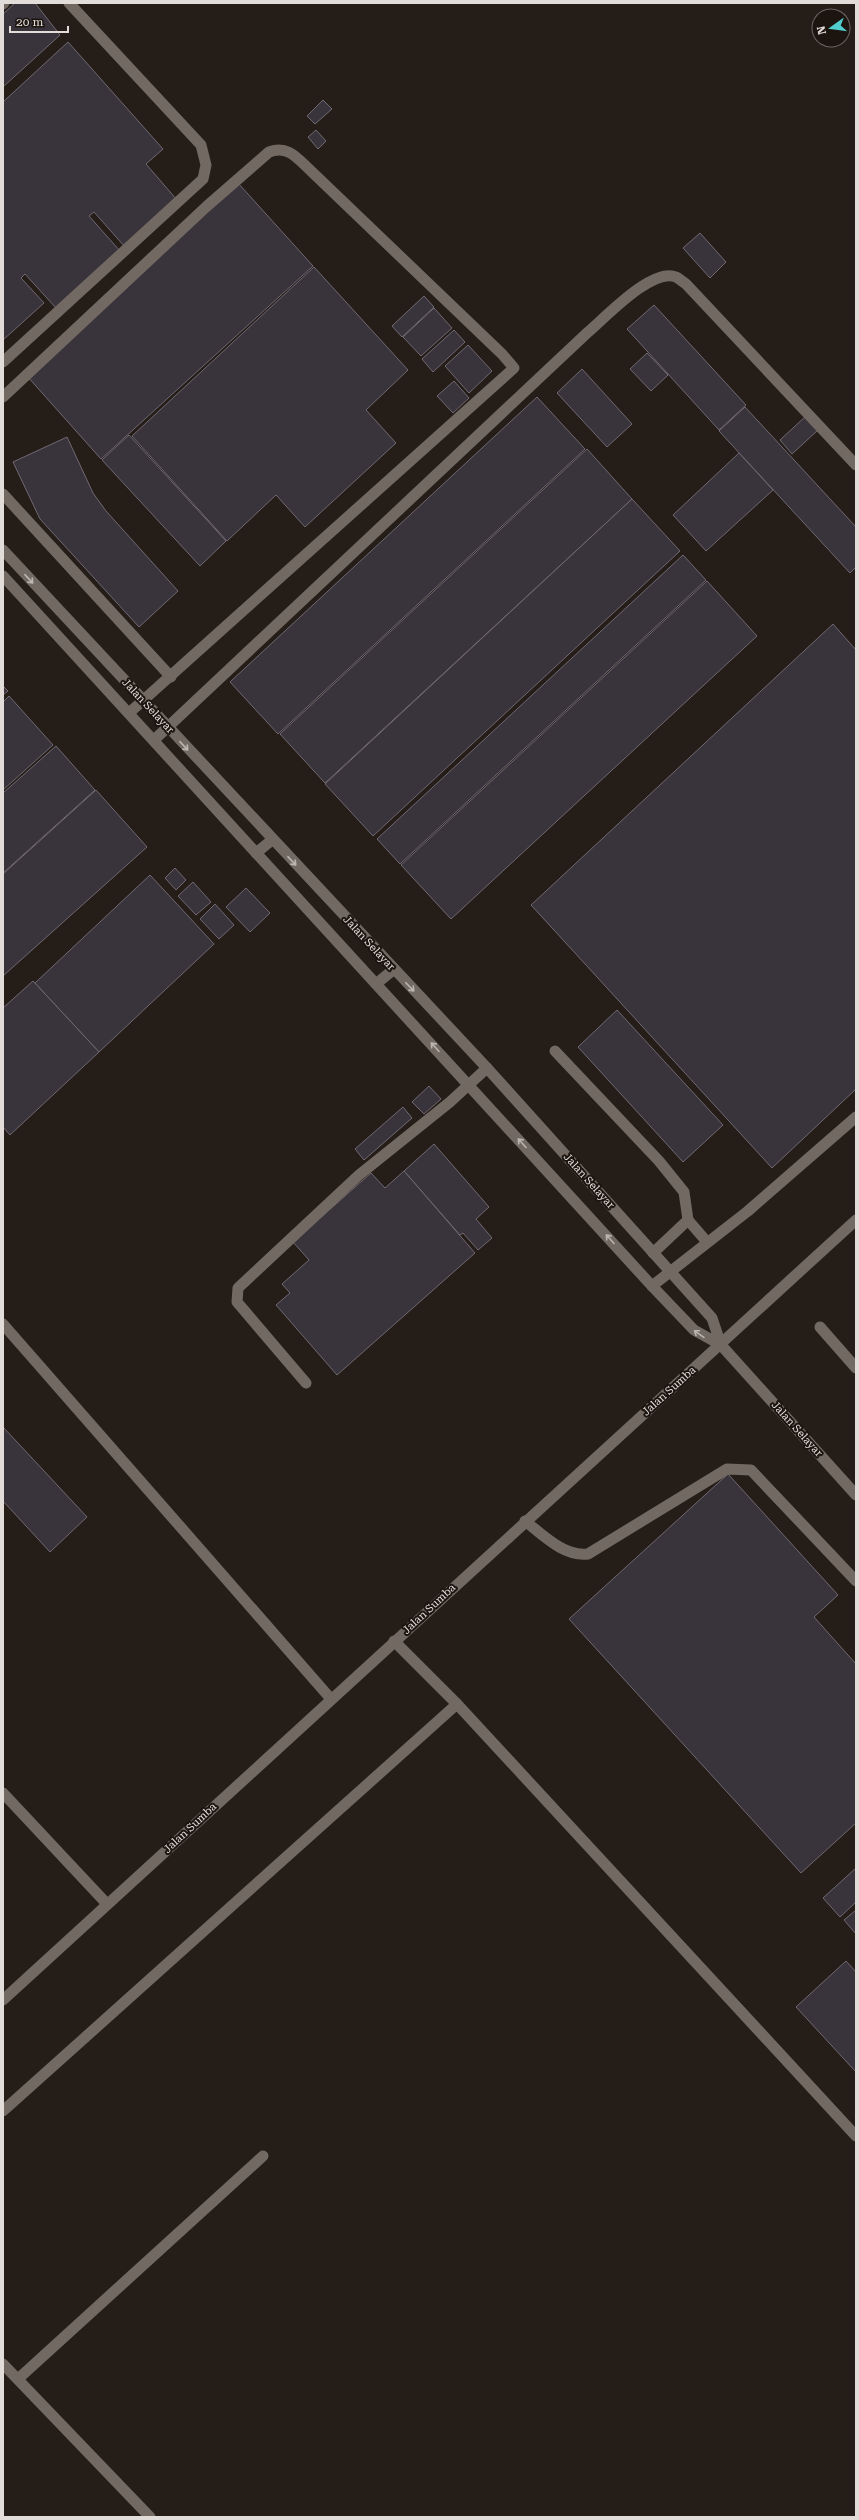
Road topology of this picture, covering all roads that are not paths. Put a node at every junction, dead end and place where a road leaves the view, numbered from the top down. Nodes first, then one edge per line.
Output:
1 (69, 3) edge
2 (3, 362) edge
3 (3, 397) edge
4 (856, 465) edge
5 (3, 494) edge
6 (3, 550) edge
7 (3, 576) edge
8 (80, 634) junction
9 (67, 646) junction
10 (171, 677) junction
11 (143, 701) junction
12 (129, 713) junction
13 (167, 728) junction
14 (154, 740) junction
15 (272, 840) junction
16 (256, 853) junction
17 (393, 970) junction
18 (376, 984) junction
19 (555, 1051) dead end
20 (487, 1068) junction
21 (469, 1085) junction
22 (856, 1117) edge
23 (688, 1220) junction
24 (856, 1220) edge
25 (707, 1242) junction
26 (653, 1253) junction
27 (669, 1272) junction
28 (652, 1286) junction
29 (3, 1324) edge
30 (820, 1327) dead end
31 (721, 1345) junction
32 (856, 1368) edge
33 (306, 1383) dead end
34 (856, 1495) edge
35 (525, 1521) junction
36 (856, 1581) edge
37 (394, 1641) junction
38 (331, 1699) junction
39 (457, 1704) junction
40 (3, 1793) edge
41 (107, 1904) junction
42 (3, 2000) edge
43 (3, 2111) edge
44 (856, 2136) edge
45 (263, 2156) dead end
46 (3, 2364) edge
47 (18, 2379) junction
48 (150, 2517) edge

1 - 2 street
3 - 10 street
4 - 13 street
5 - 10 street
6 -> 8 street, Jalan Selayar
7 - 9 street, Jalan Selayar
8 - 9 street
8 - 11 street, Jalan Selayar
9 - 12 street, Jalan Selayar
10 - 11 street
11 - 12 street
11 - 13 street, Jalan Selayar
12 - 14 street, Jalan Selayar
13 - 14 street
13 -> 15 street, Jalan Selayar
14 - 16 street, Jalan Selayar
15 - 16 street
15 -> 17 street, Jalan Selayar
16 - 18 street, Jalan Selayar
17 - 18 street
17 -> 20 street, Jalan Selayar
21 -> 18 street, Jalan Selayar
19 - 23 street
20 - 21 street
20 - 26 street, Jalan Selayar
28 -> 21 street, Jalan Selayar
21 - 33 street
22 - 25 street
23 - 25 street
23 - 26 street
24 - 31 street, Jalan Sumba
25 - 27 street
26 - 27 street, Jalan Selayar
27 - 28 street
27 - 31 street, Jalan Selayar
31 -> 28 street, Jalan Selayar
29 - 38 street
30 - 32 street
31 - 34 street, Jalan Selayar
31 - 35 street, Jalan Sumba
35 - 36 street
35 - 37 street, Jalan Sumba
37 - 38 street, Jalan Sumba
37 - 39 street
38 - 41 street, Jalan Sumba
39 - 43 street
39 - 44 street
40 - 41 street
41 - 42 street, Jalan Sumba
45 - 47 street
46 - 47 street
47 - 48 street

